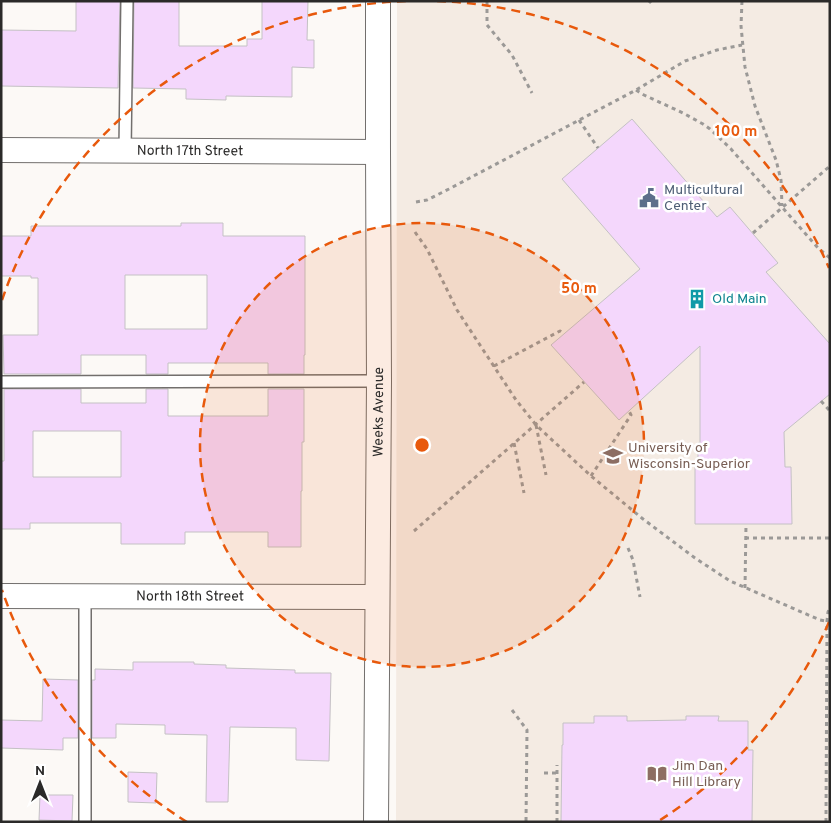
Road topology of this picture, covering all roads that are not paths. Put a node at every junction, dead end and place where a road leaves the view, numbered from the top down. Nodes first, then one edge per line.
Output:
1 (127, 1) edge
2 (378, 1) edge
3 (1, 150) edge
4 (125, 151) junction
5 (378, 152) junction
6 (379, 381) junction
7 (1, 382) edge
8 (1, 596) edge
9 (85, 596) junction
10 (377, 597) junction
11 (85, 822) edge
12 (376, 822) edge

1 - 4 lane
2 - 5 street, Weeks Avenue
3 - 4 street, North 17th Street
4 - 5 street, North 17th Street
5 - 6 street, Weeks Avenue
6 - 7 lane
6 - 10 street, Weeks Avenue
8 - 9 street, North 18th Street
9 - 10 street, North 18th Street
9 - 11 lane
10 - 12 street, Weeks Avenue

